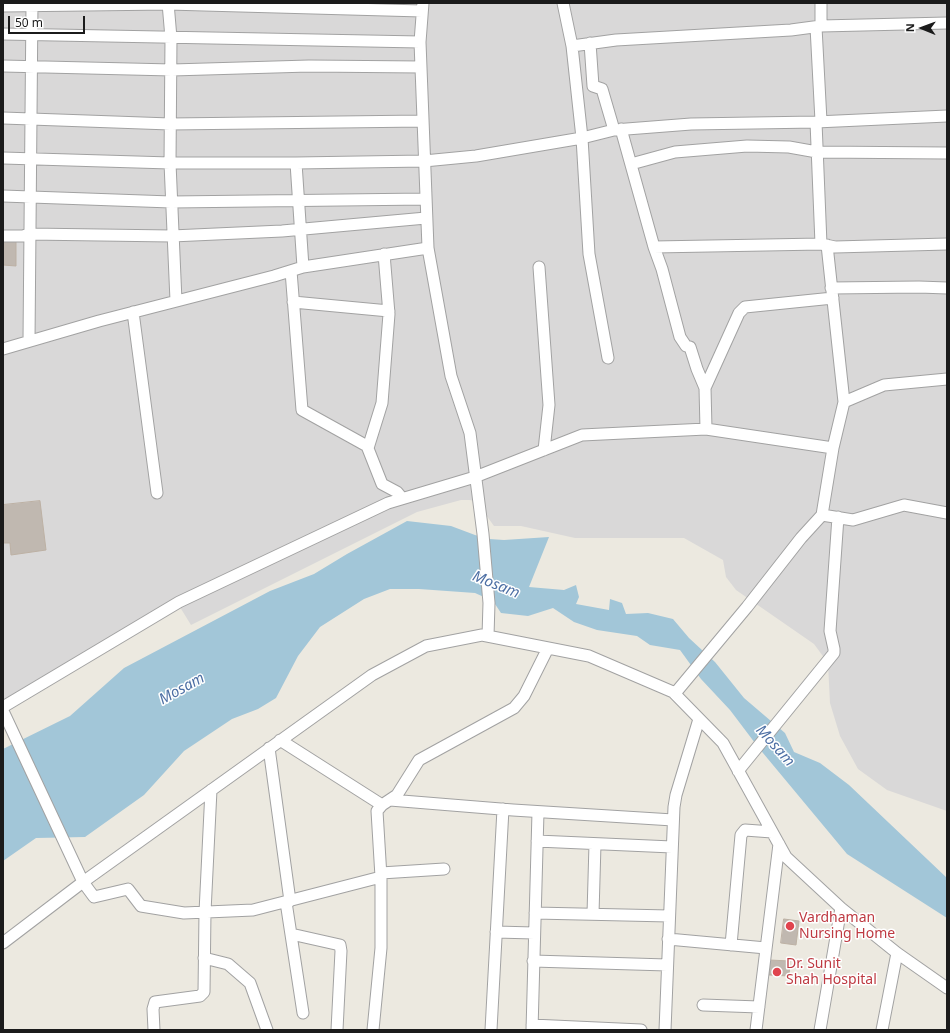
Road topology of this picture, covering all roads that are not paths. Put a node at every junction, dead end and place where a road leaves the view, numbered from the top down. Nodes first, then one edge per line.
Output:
1 (168, 3) edge
2 (564, 3) edge
3 (821, 3) edge
4 (32, 4) edge
5 (3, 6) edge
6 (422, 7) edge
7 (947, 23) edge
8 (819, 27) junction
9 (3, 34) edge
10 (32, 35) junction
11 (171, 38) junction
12 (420, 42) junction
13 (590, 43) junction
14 (572, 46) junction
15 (3, 66) edge
16 (32, 66) junction
17 (421, 67) junction
18 (172, 70) junction
19 (947, 116) edge
20 (3, 118) edge
21 (31, 118) junction
22 (423, 121) junction
23 (818, 122) junction
24 (170, 124) junction
25 (617, 129) junction
26 (582, 138) junction
27 (817, 152) junction
28 (947, 153) edge
29 (3, 158) edge
30 (31, 158) junction
31 (424, 161) junction
32 (170, 163) junction
33 (296, 163) junction
34 (630, 164) junction
35 (3, 196) edge
36 (31, 197) junction
37 (426, 199) junction
38 (298, 200) junction
39 (171, 202) junction
40 (426, 218) junction
41 (300, 230) junction
42 (29, 234) junction
43 (3, 236) edge
44 (172, 236) junction
45 (824, 244) junction
46 (947, 244) edge
47 (654, 247) junction
48 (428, 248) junction
49 (384, 254) junction
50 (303, 267) junction
51 (539, 268) dead end
52 (291, 271) junction
53 (947, 288) edge
54 (832, 293) junction
55 (176, 301) junction
56 (293, 302) junction
57 (389, 311) junction
58 (133, 312) junction
59 (29, 341) junction
60 (3, 349) edge
61 (608, 358) dead end
62 (947, 379) edge
63 (705, 388) junction
64 (844, 402) junction
65 (706, 429) junction
66 (368, 448) junction
67 (833, 448) junction
68 (544, 450) junction
69 (475, 477) junction
70 (157, 493) dead end
71 (402, 498) junction
72 (947, 513) edge
73 (822, 515) junction
74 (838, 518) junction
75 (488, 636) junction
76 (548, 648) junction
77 (675, 692) junction
78 (4, 712) edge
79 (699, 719) junction
80 (280, 740) junction
81 (269, 748) junction
82 (738, 771) junction
83 (211, 790) junction
84 (386, 803) junction
85 (503, 809) junction
86 (538, 812) junction
87 (673, 820) junction
88 (772, 832) junction
89 (537, 841) junction
90 (595, 844) junction
91 (779, 844) junction
92 (672, 847) junction
93 (444, 870) dead end
94 (381, 875) junction
95 (83, 882) junction
96 (288, 901) junction
97 (841, 908) junction
98 (205, 912) junction
99 (535, 913) junction
100 (593, 914) junction
101 (669, 916) junction
102 (496, 932) junction
103 (534, 933) junction
104 (291, 934) junction
105 (668, 939) junction
106 (3, 943) edge
107 (731, 945) junction
108 (766, 948) junction
109 (897, 953) junction
110 (204, 958) junction
111 (533, 961) junction
112 (668, 965) junction
113 (947, 988) edge
114 (703, 1005) dead end
115 (759, 1007) junction
116 (303, 1013) dead end
117 (532, 1028) edge
118 (154, 1030) edge
119 (267, 1030) edge
120 (337, 1030) edge
121 (373, 1030) edge
122 (491, 1030) edge
123 (641, 1030) edge
124 (665, 1030) edge
125 (756, 1030) edge
126 (820, 1030) edge
127 (882, 1030) edge

1 - 4 street
1 - 6 street
1 - 11 street
2 - 14 street
3 - 8 street
4 - 5 street
4 - 10 street
6 - 12 street
7 - 8 street
8 - 13 street
8 - 23 street
9 - 10 street
10 - 11 street
10 - 16 street
11 - 12 street
11 - 18 street
12 - 17 street
13 - 14 street
13 - 25 street
14 - 26 street
15 - 16 street
16 - 18 street
16 - 21 street
17 - 18 street
17 - 22 street
18 - 24 street
19 - 23 street
20 - 21 street
21 - 24 street
21 - 30 street
22 - 24 street
22 - 31 street
23 - 25 street
23 - 27 street
24 - 32 street
25 - 26 street
25 - 34 street
26 - 31 street
26 - 61 street
27 - 28 street
27 - 34 street
27 - 45 street
29 - 30 street
30 - 32 street
30 - 36 street
31 - 33 street
31 - 37 street
32 - 33 street
32 - 39 street
33 - 38 street
34 - 47 street
35 - 36 street
36 - 39 street
36 - 42 street
37 - 38 street
37 - 40 street
38 - 39 street
38 - 41 street
39 - 44 street
40 - 41 street
40 - 48 street
41 - 44 street
41 - 50 street
42 - 43 street
42 - 44 street
42 - 59 street
44 - 55 street
45 - 46 street
45 - 47 street
45 - 54 street
47 - 63 street
48 - 49 street
48 - 69 street
49 - 50 street
49 - 57 street
50 - 52 street
51 - 68 street
52 - 55 street
52 - 56 street
53 - 54 street
54 - 63 street
54 - 64 street
55 - 58 street
56 - 57 street
56 - 66 street
57 - 66 street
58 - 59 street
58 - 70 street
59 - 60 street
62 - 64 street
63 - 65 street
64 - 67 street
65 - 67 street
65 - 68 street
66 - 71 street
67 - 73 street
68 - 69 street
69 - 71 street
69 - 75 street
71 - 78 street
72 - 74 street
73 - 74 street
73 - 77 street
74 - 82 street
75 - 76 street
75 - 80 street
76 - 77 street
76 - 84 street
77 - 79 street
78 - 95 street
79 - 82 street
79 - 87 street
80 - 81 street
80 - 84 street
81 - 83 street
81 - 96 street
82 - 88 street
83 - 95 street
83 - 98 street
84 - 85 street
84 - 94 street
85 - 86 street
85 - 102 street
86 - 87 street
86 - 89 street
87 - 92 street
88 - 91 street
88 - 107 street
89 - 90 street
89 - 99 street
90 - 92 street
90 - 100 street
91 - 97 street
91 - 108 street
92 - 101 street
93 - 94 street
94 - 96 street
94 - 121 street
95 - 98 street
95 - 106 street
96 - 98 street
96 - 104 street
97 - 109 street
97 - 126 street
98 - 110 street
99 - 100 street
99 - 103 street
100 - 101 street
101 - 105 street
102 - 103 street
102 - 122 street
103 - 111 street
104 - 116 street
104 - 120 street
105 - 107 street
105 - 112 street
107 - 108 street
108 - 115 street
109 - 113 street
109 - 127 street
110 - 118 street
110 - 119 street
111 - 112 street
111 - 117 street
112 - 124 street
114 - 115 street
115 - 125 street
117 - 123 street

